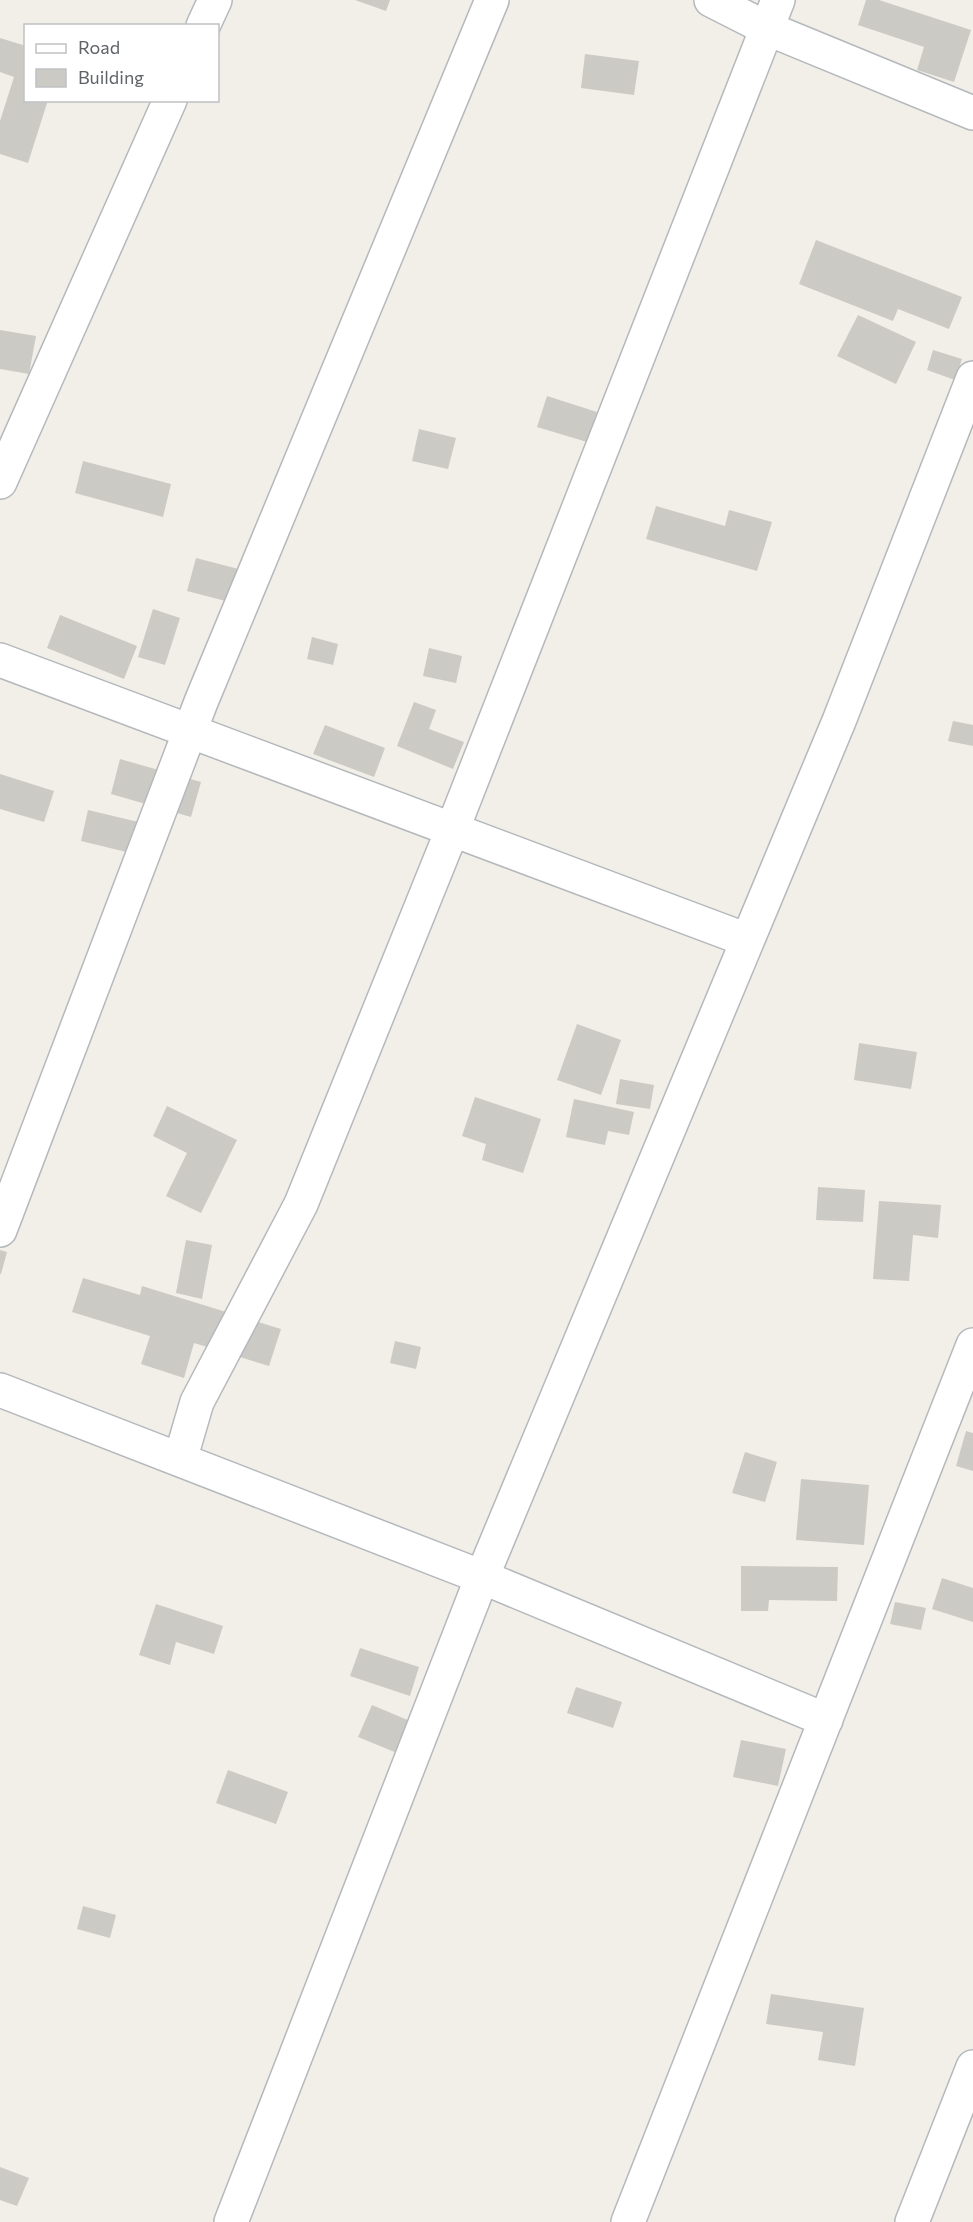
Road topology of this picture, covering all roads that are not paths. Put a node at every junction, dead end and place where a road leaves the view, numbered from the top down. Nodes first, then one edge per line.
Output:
1 (215, 0) edge
2 (492, 0) edge
3 (711, 0) edge
4 (772, 14) edge
5 (204, 24) edge
6 (169, 102) edge
7 (973, 113) edge
8 (973, 378) edge
9 (0, 482) edge
10 (0, 660) edge
11 (190, 731) junction
12 (453, 828) junction
13 (747, 940) junction
14 (0, 1230) edge
15 (973, 1346) edge
16 (0, 1390) edge
17 (180, 1460) junction
18 (482, 1577) junction
19 (826, 1720) junction
20 (973, 2067) edge
21 (231, 2222) edge
22 (628, 2222) edge
23 (912, 2222) edge

1 - 5 street
2 - 11 street
3 - 4 street
4 - 7 street
4 - 12 street
6 - 9 street
8 - 13 street
10 - 11 street
11 - 12 street
11 - 14 street
12 - 13 street
12 - 17 street
13 - 18 street
15 - 19 street
16 - 17 street
17 - 18 street
18 - 19 street
18 - 21 street
19 - 22 street
20 - 23 street

